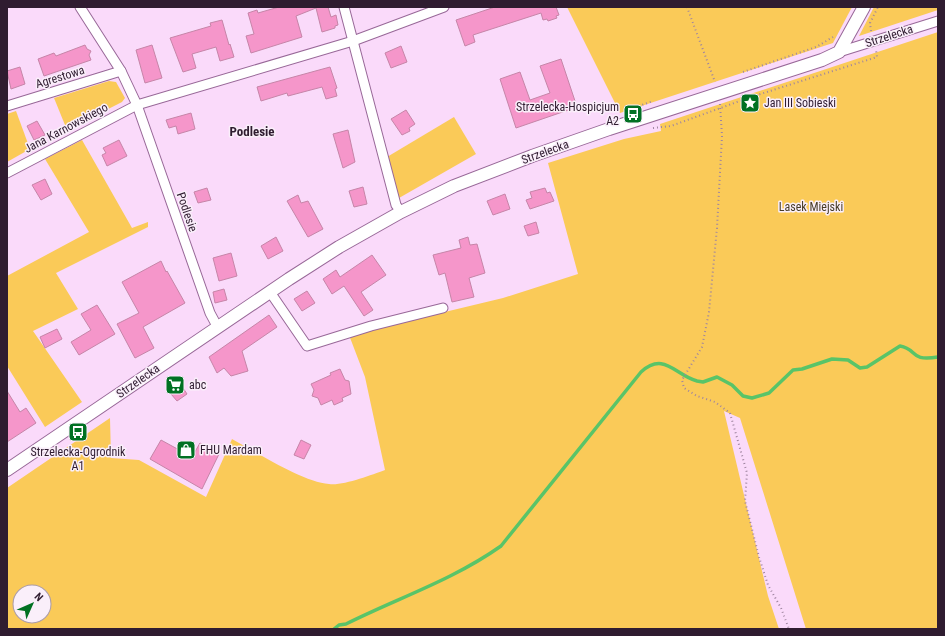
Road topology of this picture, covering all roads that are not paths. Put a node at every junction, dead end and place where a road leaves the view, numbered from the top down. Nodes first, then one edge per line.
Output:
1 (80, 7) edge
2 (344, 7) edge
3 (444, 7) edge
4 (864, 7) edge
5 (938, 21) edge
6 (353, 41) junction
7 (839, 52) junction
8 (121, 71) junction
9 (137, 105) junction
10 (7, 106) edge
11 (7, 172) edge
12 (401, 212) junction
13 (270, 292) junction
14 (442, 308) dead end
15 (217, 326) junction
16 (7, 470) edge

1 - 8 street, Podlesie
2 - 6 street
3 - 6 street
4 - 7 street, Strzelecka
5 - 7 street, Strzelecka
6 - 9 street
6 - 12 street
7 - 12 street, Strzelecka
8 - 9 street, Podlesie
8 - 10 street, Agrestowa
9 - 11 street, Jana Karnowskiego
9 - 15 street, Podlesie
12 - 13 street, Strzelecka
13 - 14 street
13 - 15 street, Strzelecka
15 - 16 street, Strzelecka

